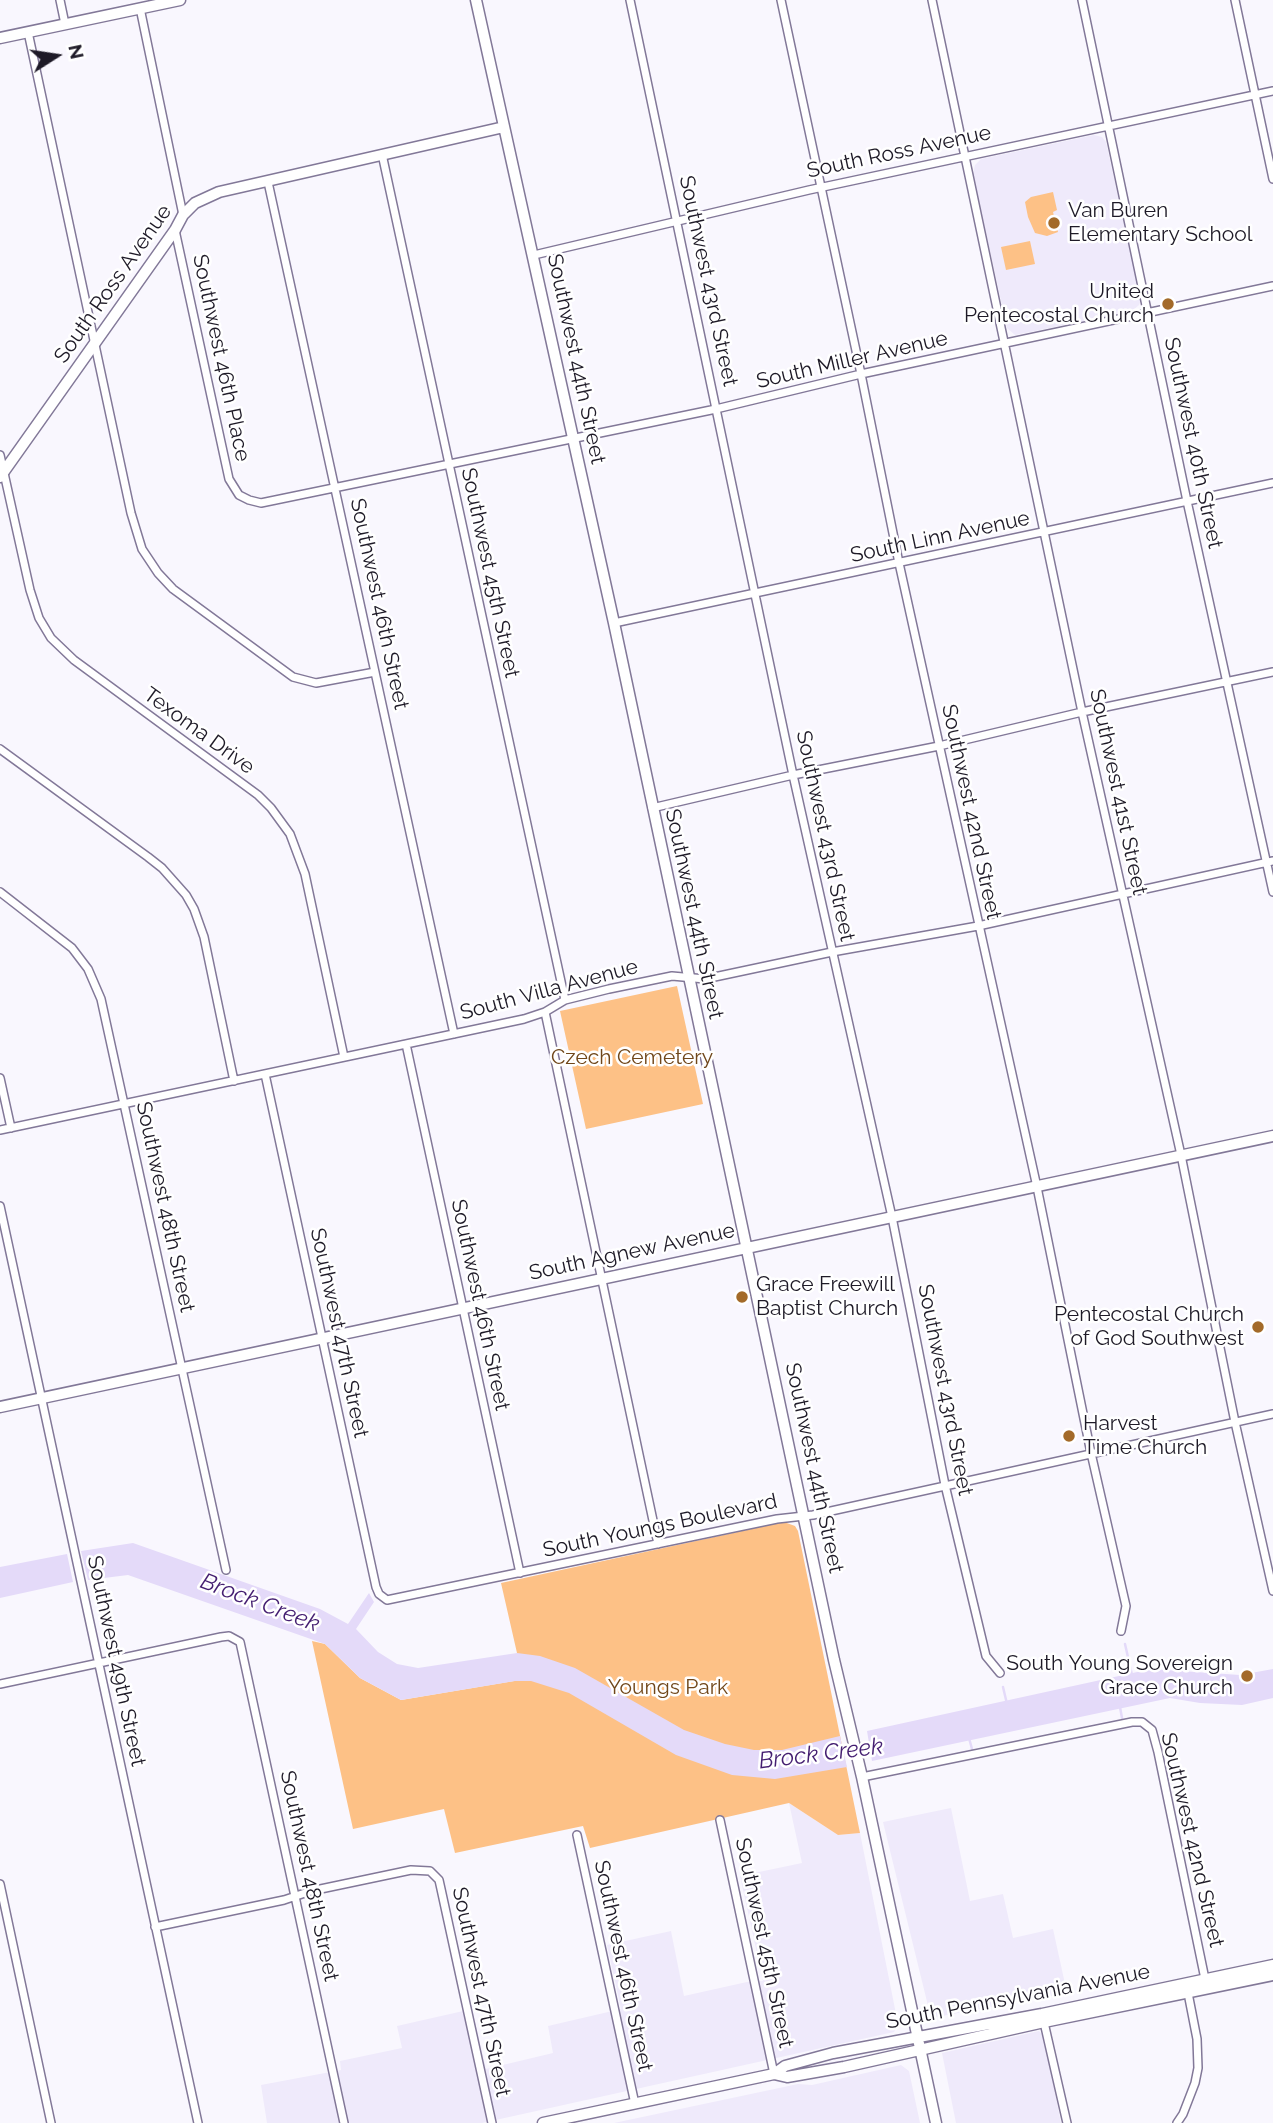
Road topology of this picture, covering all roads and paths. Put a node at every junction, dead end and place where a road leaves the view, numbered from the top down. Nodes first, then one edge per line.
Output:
1 (60, 0) edge
2 (180, 0) edge
3 (476, 0) edge
4 (630, 0) edge
5 (781, 0) edge
6 (932, 0) edge
7 (1082, 0) edge
8 (1235, 0) edge
9 (140, 8) junction
10 (65, 23) junction
11 (28, 32) junction
12 (0, 38) edge
13 (1273, 91) edge
14 (1255, 95) junction
15 (1109, 126) junction
16 (504, 127) junction
17 (382, 153) junction
18 (966, 156) junction
19 (1273, 179) edge
20 (268, 182) junction
21 (822, 188) junction
22 (183, 215) junction
23 (678, 221) junction
24 (175, 230) junction
25 (534, 255) junction
26 (1273, 286) edge
27 (1149, 313) junction
28 (1006, 344) junction
29 (94, 346) junction
30 (861, 373) junction
31 (716, 409) junction
32 (573, 438) junction
33 (0, 455) edge
34 (449, 463) junction
35 (2, 475) edge
36 (1273, 483) edge
37 (335, 488) junction
38 (236, 491) joint
39 (1187, 501) junction
40 (1044, 532) junction
41 (899, 563) junction
42 (756, 594) junction
43 (614, 623) junction
44 (376, 671) junction
45 (1273, 672) edge
46 (1227, 682) junction
47 (1082, 712) junction
48 (939, 746) junction
49 (0, 749) edge
50 (793, 775) junction
51 (651, 808) junction
52 (1270, 862) edge
53 (0, 892) edge
54 (1273, 892) edge
55 (1123, 895) junction
56 (978, 926) junction
57 (832, 952) junction
58 (689, 978) junction
59 (565, 1000) junction
60 (545, 1012) junction
61 (454, 1034) junction
62 (406, 1044) junction
63 (344, 1057) junction
64 (265, 1074) junction
65 (0, 1078) edge
66 (234, 1081) junction
67 (125, 1104) junction
68 (11, 1128) junction
69 (0, 1130) edge
70 (1273, 1136) edge
71 (1181, 1155) junction
72 (1037, 1187) junction
73 (0, 1206) edge
74 (892, 1217) junction
75 (746, 1248) junction
76 (603, 1278) junction
77 (463, 1307) junction
78 (323, 1339) junction
79 (182, 1368) junction
80 (43, 1398) junction
81 (0, 1407) edge
82 (1273, 1414) edge
83 (1235, 1422) junction
84 (1091, 1453) junction
85 (945, 1485) junction
86 (804, 1516) junction
87 (658, 1544) junction
88 (226, 1570) dead end
89 (520, 1573) junction
90 (1273, 1591) edge
91 (383, 1598) joint
92 (1121, 1631) dead end
93 (99, 1662) junction
94 (1000, 1673) dead end
95 (0, 1684) edge
96 (862, 1777) junction
97 (719, 1820) dead end
98 (577, 1835) dead end
99 (0, 1884) edge
100 (295, 1896) junction
101 (155, 1927) junction
102 (1273, 1965) edge
103 (1273, 1975) edge
104 (1205, 1979) junction
105 (1188, 1993) junction
106 (1043, 2018) junction
107 (917, 2036) junction
108 (921, 2050) junction
109 (774, 2074) junction
110 (635, 2104) junction
111 (51, 2123) edge
112 (198, 2123) edge
113 (344, 2123) edge
114 (492, 2123) edge
115 (543, 2123) edge
116 (936, 2123) edge
117 (1067, 2123) edge
118 (1177, 2123) edge

1 - 10 street
2 - 9 main road
3 - 16 main road, Southwest 44th Street
4 - 23 street, Southwest 43rd Street
5 - 21 street, Southwest 42nd Street
6 - 18 street, Southwest 41st Street
7 - 15 street, Southwest 40th Street
8 - 14 street
9 - 10 main road
9 - 22 street
10 - 11 main road
11 - 12 main road
11 - 29 street
13 - 14 street, South Ross Avenue
14 - 15 street, South Ross Avenue
14 - 19 street
15 - 18 street, South Ross Avenue
15 - 27 street, Southwest 40th Street
16 - 17 main road, South Ross Avenue
16 - 25 main road, Southwest 44th Street
17 - 20 main road, South Ross Avenue
17 - 34 street, Southwest 45th Street
18 - 21 street, South Ross Avenue
18 - 28 street, Southwest 41st Street
20 - 22 main road, South Ross Avenue
20 - 37 street, Southwest 46th Street
21 - 23 street, South Ross Avenue
21 - 30 street, Southwest 42nd Street
22 - 24 main road, South Ross Avenue
23 - 25 street, South Ross Avenue
23 - 31 street, Southwest 43rd Street
24 - 29 main road, South Ross Avenue
24 - 38 street, Southwest 46th Place
25 - 32 main road, Southwest 44th Street
26 - 27 street, South Miller Avenue
27 - 28 street, South Miller Avenue
27 - 39 street, Southwest 40th Street
28 - 30 street, South Miller Avenue
28 - 40 street, Southwest 41st Street
29 - 35 main road, South Ross Avenue
29 - 44 street
30 - 31 street, South Miller Avenue
30 - 41 street, Southwest 42nd Street
31 - 32 street, South Miller Avenue
31 - 42 street, Southwest 43rd Street
32 - 34 street, South Miller Avenue
32 - 43 main road, Southwest 44th Street
33 - 35 street, Texoma Drive
34 - 37 street, South Miller Avenue
34 - 59 street, Southwest 45th Street
35 - 63 street, Texoma Drive
36 - 39 street, South Linn Avenue
37 - 38 street, South Miller Avenue
37 - 44 street, Southwest 46th Street
39 - 40 street, South Linn Avenue
39 - 46 street, Southwest 40th Street
40 - 41 street, South Linn Avenue
40 - 47 street, Southwest 41st Street
41 - 42 street, South Linn Avenue
41 - 48 street, Southwest 42nd Street
42 - 43 street, South Linn Avenue
42 - 50 street, Southwest 43rd Street
43 - 51 main road, Southwest 44th Street
44 - 61 street, Southwest 46th Street
45 - 46 street
46 - 47 street
46 - 52 street, Southwest 40th Street
47 - 48 street
47 - 55 street, Southwest 41st Street
48 - 50 street
48 - 56 street, Southwest 42nd Street
49 - 66 street
50 - 51 street
50 - 57 street, Southwest 43rd Street
51 - 58 main road, Southwest 44th Street
52 - 54 street, Southwest 40th Street
52 - 55 street, South Villa Avenue
53 - 67 street, Southwest 48th Street
55 - 56 street, South Villa Avenue
55 - 71 street, Southwest 41st Street
56 - 57 street, South Villa Avenue
56 - 72 street, Southwest 42nd Street
57 - 58 street, South Villa Avenue
57 - 74 street, Southwest 43rd Street
58 - 59 street, South Villa Avenue
58 - 75 main road, Southwest 44th Street
59 - 60 street, South Villa Avenue
60 - 61 street, South Villa Avenue
60 - 76 street
61 - 62 street, South Villa Avenue
62 - 63 street, South Villa Avenue
62 - 77 street, Southwest 46th Street
63 - 64 street, South Villa Avenue
64 - 66 street, South Villa Avenue
64 - 78 street, Southwest 47th Street
65 - 68 street
66 - 67 street, South Villa Avenue
67 - 68 street, South Villa Avenue
67 - 79 street, Southwest 48th Street
68 - 69 street, South Villa Avenue
70 - 71 main road, South Agnew Avenue
71 - 72 main road, South Agnew Avenue
71 - 83 street, Southwest 41st Street
72 - 74 main road, South Agnew Avenue
72 - 84 street, Southwest 42nd Street
73 - 80 street, Southwest 49th Street
74 - 75 main road, South Agnew Avenue
74 - 85 street, Southwest 43rd Street
75 - 76 main road, South Agnew Avenue
75 - 86 main road, Southwest 44th Street
76 - 77 main road, South Agnew Avenue
76 - 87 street
77 - 78 main road, South Agnew Avenue
77 - 89 street, Southwest 46th Street
78 - 79 main road, South Agnew Avenue
78 - 91 street, Southwest 47th Street
79 - 80 main road, South Agnew Avenue
79 - 88 street, Southwest 48th Street
80 - 81 main road, South Agnew Avenue
80 - 93 street, Southwest 49th Street
82 - 83 street, South Youngs Boulevard
83 - 84 street, South Youngs Boulevard
83 - 90 street, Southwest 41st Street
84 - 85 street, South Youngs Boulevard
84 - 92 street, Southwest 42nd Street
85 - 86 street, South Youngs Boulevard
85 - 94 street, Southwest 43rd Street
86 - 87 street, South Youngs Boulevard
86 - 96 main road, Southwest 44th Street
87 - 89 street, South Youngs Boulevard
89 - 91 street, South Youngs Boulevard
93 - 95 street
93 - 100 street, Southwest 48th Street
93 - 101 street, Southwest 49th Street
96 - 104 street, Southwest 42nd Street
96 - 107 main road, Southwest 44th Street
97 - 109 street, Southwest 45th Street
98 - 110 street, Southwest 46th Street
99 - 111 street
100 - 101 street
100 - 113 street, Southwest 48th Street
100 - 114 street, Southwest 47th Street
101 - 112 street, Southwest 49th Street
102 - 104 main road, South Pennsylvania Avenue
103 - 105 main road, South Pennsylvania Avenue
104 - 105 street
104 - 106 main road, South Pennsylvania Avenue
105 - 106 main road, South Pennsylvania Avenue
105 - 118 street
106 - 107 main road, South Pennsylvania Avenue
106 - 108 main road, South Pennsylvania Avenue
106 - 117 street
107 - 108 main road, Southwest 44th Street
107 - 109 main road, South Pennsylvania Avenue
108 - 109 main road, South Pennsylvania Avenue
108 - 116 main road, Southwest 44th Street
109 - 110 main road, South Pennsylvania Avenue
110 - 115 main road, South Pennsylvania Avenue

